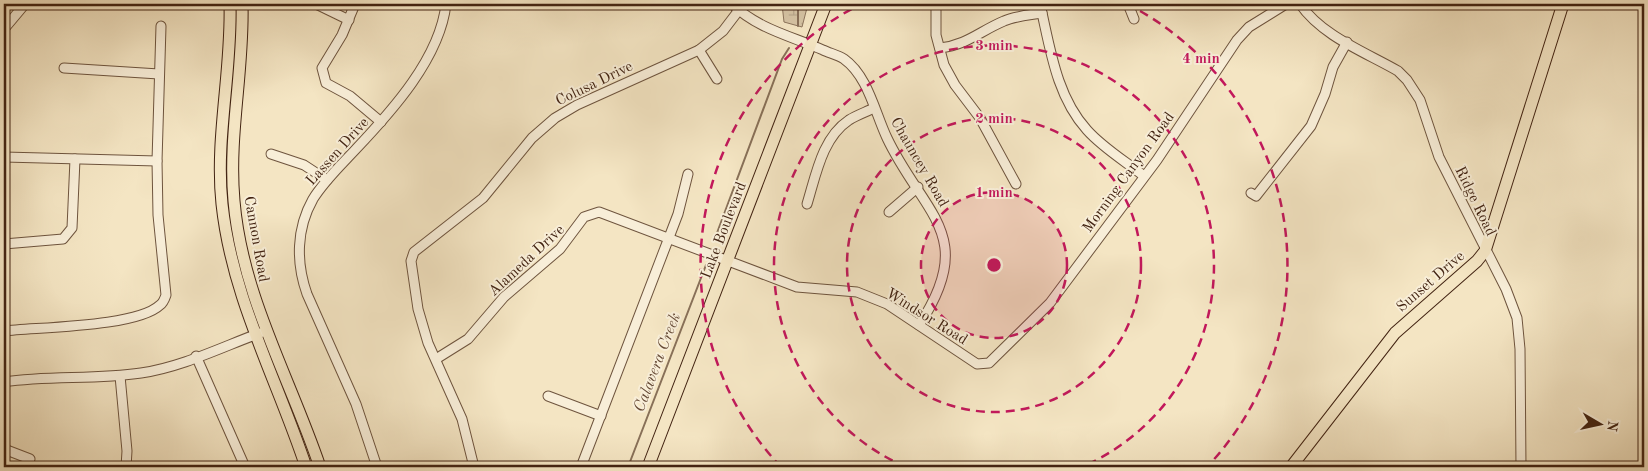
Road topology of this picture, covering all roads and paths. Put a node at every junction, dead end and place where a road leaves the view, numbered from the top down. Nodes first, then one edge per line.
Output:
1 (25, 4) edge
2 (230, 4) edge
3 (242, 4) edge
4 (316, 4) edge
5 (355, 4) edge
6 (446, 4) edge
7 (826, 4) edge
8 (936, 4) edge
9 (1128, 4) edge
10 (1286, 4) edge
11 (1300, 4) edge
12 (1563, 4) edge
13 (736, 7) edge
14 (1041, 8) edge
15 (1134, 18) dead end
16 (349, 20) junction
17 (161, 26) dead end
18 (4, 29) edge
19 (1347, 42) junction
20 (810, 44) junction
21 (940, 48) junction
22 (698, 50) junction
23 (64, 68) dead end
24 (159, 74) junction
25 (717, 79) dead end
26 (874, 108) junction
27 (381, 122) junction
28 (271, 154) dead end
29 (4, 157) edge
30 (75, 159) junction
31 (157, 161) junction
32 (688, 174) dead end
33 (1144, 176) junction
34 (327, 180) junction
35 (1016, 184) dead end
36 (918, 187) junction
37 (1251, 193) dead end
38 (807, 204) dead end
39 (889, 212) dead end
40 (669, 239) junction
41 (4, 244) edge
42 (1484, 251) junction
43 (727, 262) junction
44 (919, 325) junction
45 (4, 331) edge
46 (260, 333) junction
47 (196, 356) junction
48 (436, 359) junction
49 (994, 360) joint
50 (120, 376) junction
51 (4, 382) edge
52 (548, 396) dead end
53 (601, 416) junction
54 (4, 449) edge
55 (30, 459) dead end
56 (126, 467) edge
57 (245, 467) edge
58 (306, 467) edge
59 (320, 467) edge
60 (377, 467) edge
61 (474, 467) edge
62 (581, 467) edge
63 (648, 467) edge
64 (1291, 467) edge
65 (1521, 467) edge

1 - 18 street
2 - 46 main road, Cannon Road
3 - 46 main road, Cannon Road
4 - 16 street
5 - 16 street
6 - 27 street, Lassen Drive
7 - 20 main road, Lake Boulevard
8 - 21 street
9 - 15 street
10 - 33 street, Morning Canyon Road
11 - 19 street, Ridge Road
12 - 42 main road, Sunset Drive
13 - 20 street, Chauncey Road
13 - 22 street, Colusa Drive
14 - 21 street
14 - 33 street
16 - 27 street
17 - 24 street
19 - 37 street
19 - 42 street, Ridge Road
20 - 26 street, Chauncey Road
20 - 43 main road, Lake Boulevard
21 - 35 street
22 - 25 street
22 - 48 street, Colusa Drive
23 - 24 street
24 - 31 street
26 - 36 street, Chauncey Road
26 - 38 street
27 - 34 street, Lassen Drive
28 - 34 street
29 - 30 street
30 - 31 street
30 - 41 street
31 - 45 street
32 - 40 street
33 - 49 street, Morning Canyon Road
34 - 60 street, Lassen Drive
36 - 39 street
36 - 44 street, Chauncey Road
40 - 43 street, Alameda Drive
40 - 48 street, Alameda Drive
40 - 53 street
42 - 64 main road, Sunset Drive
42 - 65 street, Ridge Road
43 - 44 street, Windsor Road
43 - 63 main road, Lake Boulevard
44 - 49 street, Windsor Road
46 - 47 street
46 - 58 main road, Cannon Road
46 - 59 main road, Cannon Road
47 - 50 street
47 - 57 street
48 - 61 street
50 - 51 street
50 - 56 street
52 - 53 street
53 - 62 street
54 - 55 street

